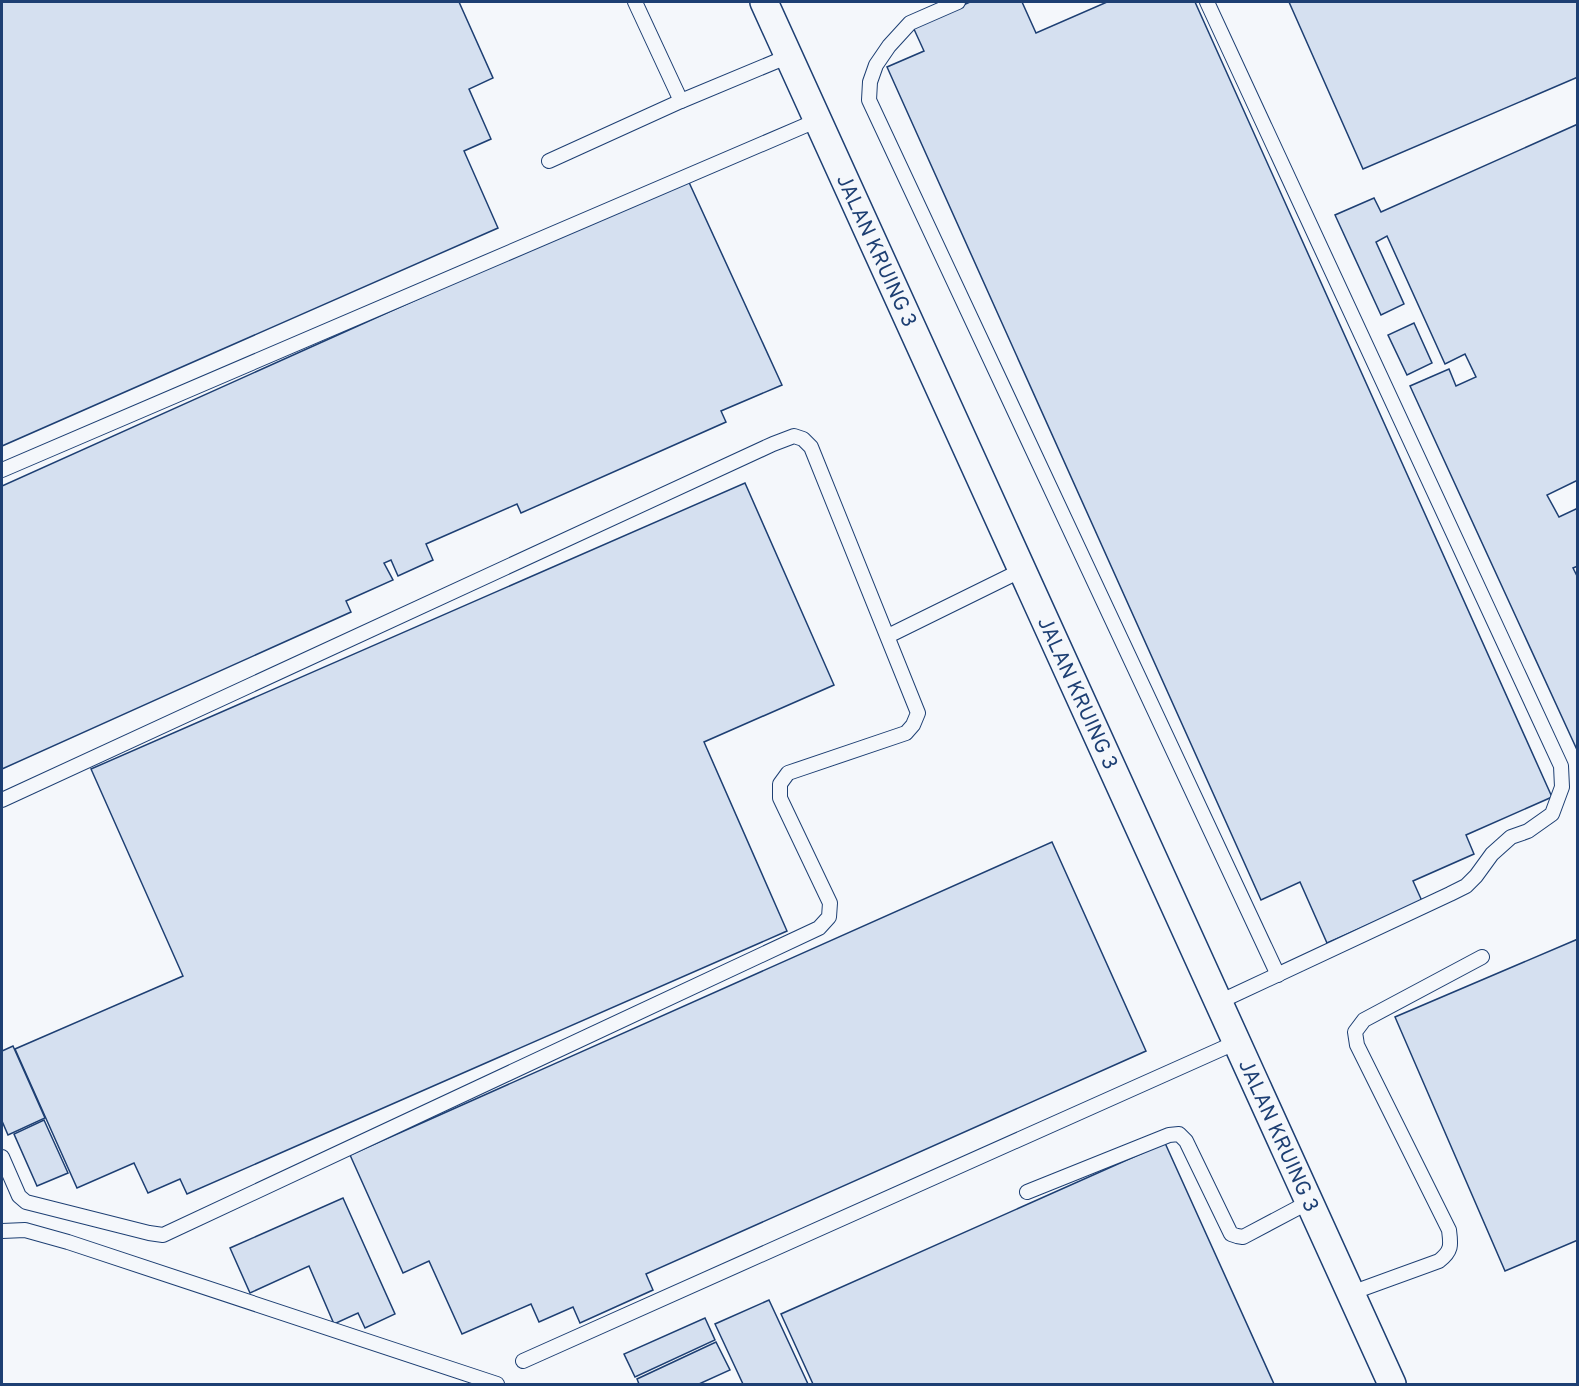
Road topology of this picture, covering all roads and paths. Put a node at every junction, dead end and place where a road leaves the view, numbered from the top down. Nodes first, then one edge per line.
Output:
1 (635, 2) edge
2 (764, 2) edge
3 (958, 2) edge
4 (1207, 2) edge
5 (789, 56) junction
6 (681, 101) junction
7 (818, 120) junction
8 (549, 161) dead end
9 (2, 470) edge
10 (1022, 570) junction
11 (888, 636) junction
12 (2, 800) edge
13 (1482, 957) dead end
14 (1278, 975) junction
15 (1218, 1002) junction
16 (1237, 1042) junction
17 (2, 1157) edge
18 (1027, 1192) dead end
19 (1309, 1202) junction
20 (2, 1231) edge
21 (1351, 1293) junction
22 (523, 1361) dead end
23 (497, 1384) edge
24 (1392, 1384) edge

1 - 6 lane
2 - 5 street, JALAN KRUING 3
3 - 14 lane
4 - 14 lane
5 - 6 lane
5 - 7 street, JALAN KRUING 3
6 - 8 lane
7 - 9 lane
7 - 10 street, JALAN KRUING 3
10 - 11 lane
10 - 15 street, JALAN KRUING 3
11 - 12 lane
11 - 17 lane
13 - 21 lane
14 - 15 lane
15 - 16 street, JALAN KRUING 3
16 - 19 street, JALAN KRUING 3
16 - 22 lane
18 - 19 lane
19 - 21 street, JALAN KRUING 3
20 - 23 lane
21 - 24 street, JALAN KRUING 3

